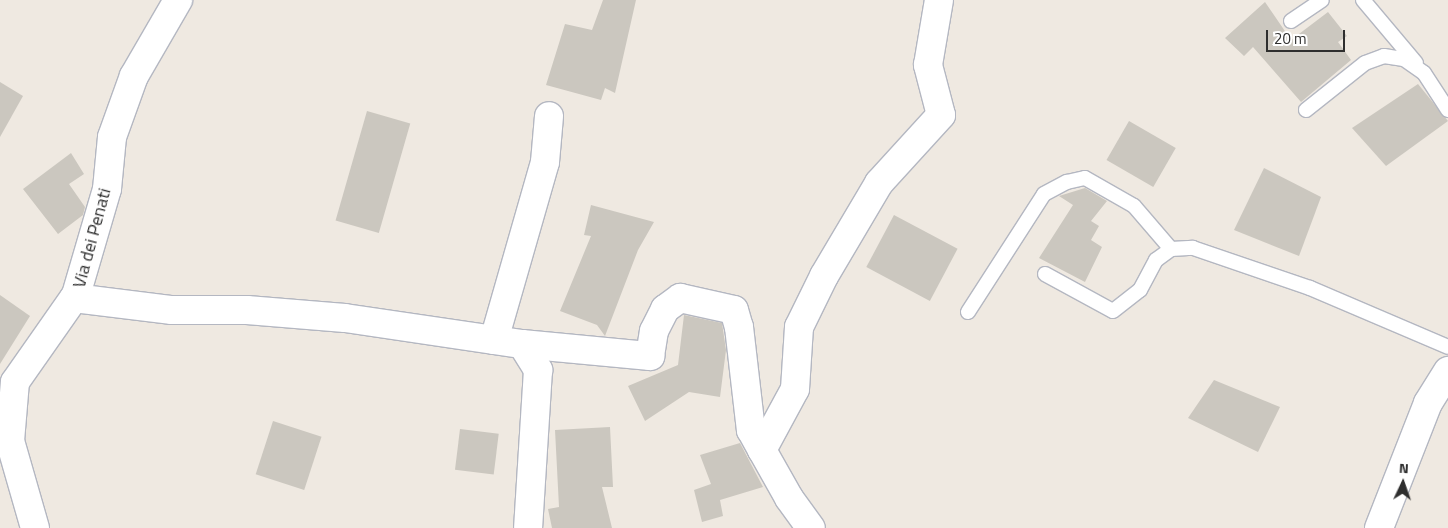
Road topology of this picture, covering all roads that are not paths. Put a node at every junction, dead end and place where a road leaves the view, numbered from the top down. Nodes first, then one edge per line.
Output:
1 (178, 0) edge
2 (939, 0) edge
3 (1322, 0) edge
4 (1363, 0) edge
5 (1292, 21) dead end
6 (1424, 73) junction
7 (1306, 110) dead end
8 (1448, 110) edge
9 (549, 116) dead end
10 (1171, 249) junction
11 (1045, 274) dead end
12 (74, 298) junction
13 (968, 312) dead end
14 (494, 340) junction
15 (522, 344) junction
16 (1448, 347) edge
17 (1447, 374) edge
18 (762, 450) junction
19 (35, 528) edge
20 (528, 528) edge
21 (811, 528) edge
22 (1379, 528) edge

1 - 12 street, Via dei Penati
2 - 18 street
3 - 5 lane
4 - 6 lane
6 - 7 lane
6 - 8 lane
9 - 14 street
10 - 11 lane
10 - 13 lane
10 - 16 lane
12 - 14 street
12 - 19 street, Via dei Penati
14 - 15 street
15 - 18 street
15 - 20 street
17 - 22 street
18 - 21 street

